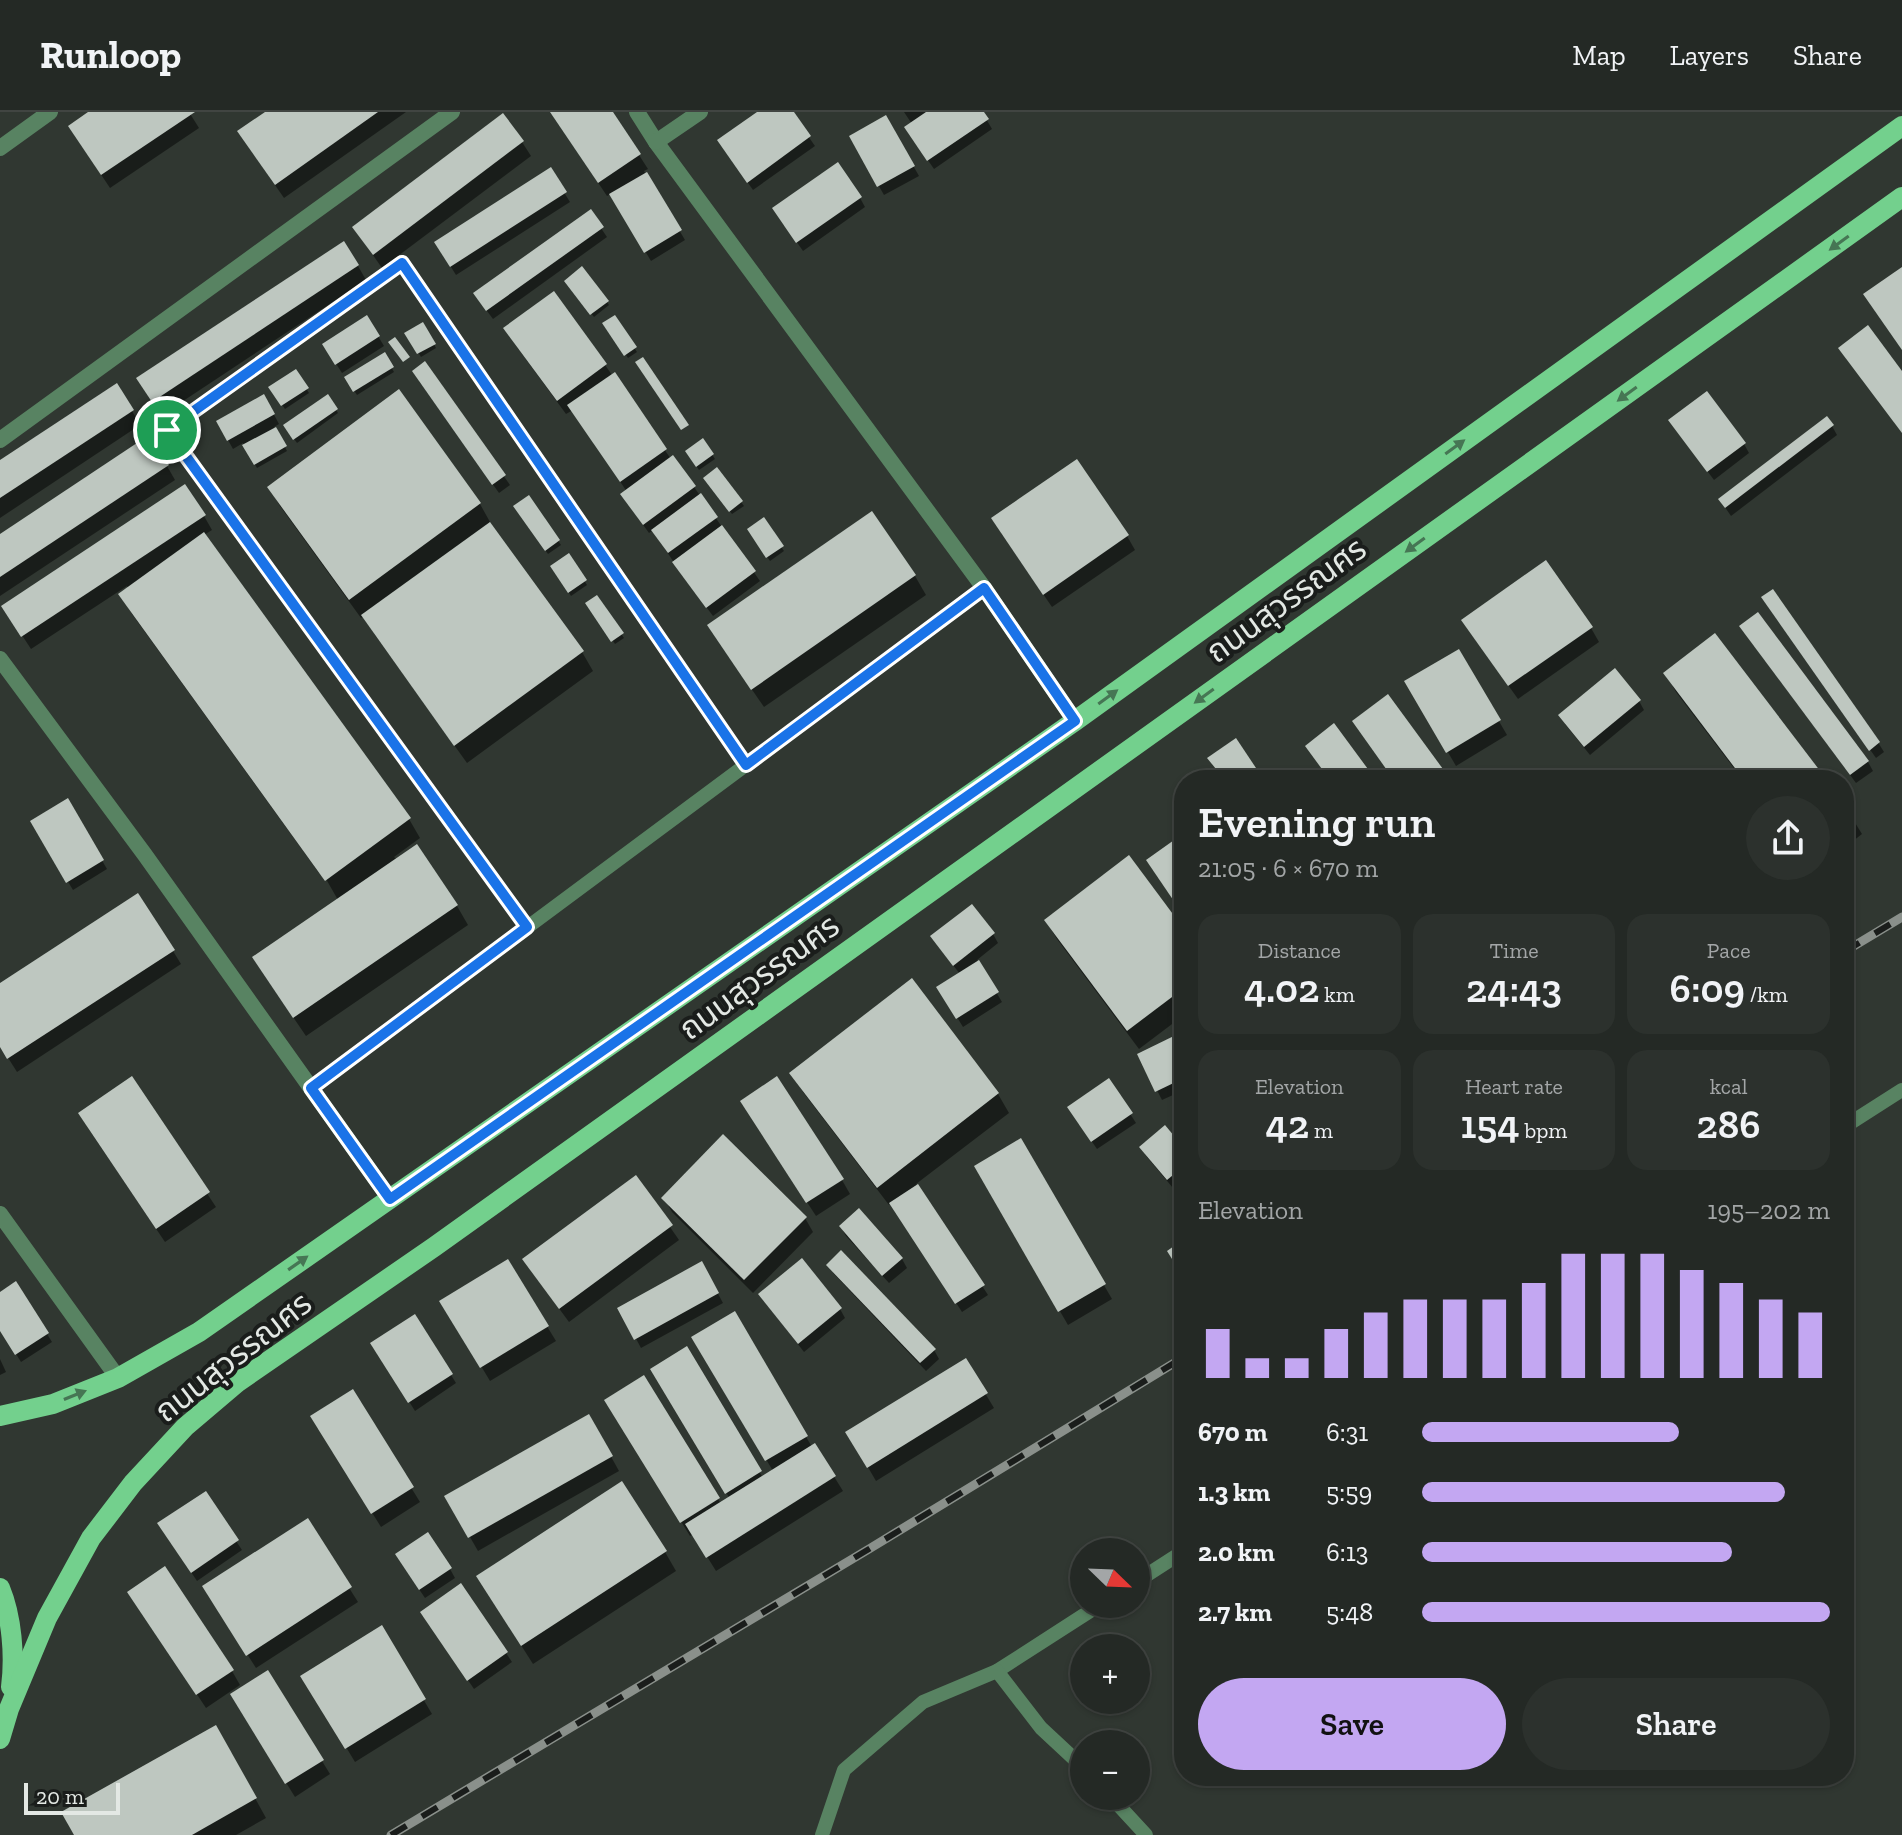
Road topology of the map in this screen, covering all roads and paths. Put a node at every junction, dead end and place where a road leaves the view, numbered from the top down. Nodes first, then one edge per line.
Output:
1 (50, 112) edge
2 (452, 112) edge
3 (637, 112) edge
4 (700, 112) edge
5 (1902, 126) edge
6 (656, 142) junction
7 (0, 148) edge
8 (1902, 197) edge
9 (0, 440) edge
10 (984, 588) junction
11 (0, 659) edge
12 (1075, 721) junction
13 (746, 765) junction
14 (527, 927) junction
15 (311, 1088) junction
16 (1902, 1090) edge
17 (1854, 1121) edge
18 (390, 1199) junction
19 (0, 1214) edge
20 (118, 1378) junction
21 (0, 1416) edge
22 (1174, 1557) edge
23 (1150, 1573) edge
24 (0, 1588) edge
25 (1079, 1618) edge
26 (997, 1671) junction
27 (9, 1709) junction
28 (0, 1739) edge
29 (1070, 1755) edge
30 (1123, 1810) edge
31 (822, 1835) edge
32 (1146, 1835) edge

1 - 7 street
2 - 9 street
3 - 6 street
4 - 6 street
12 -> 5 main road, ถนนสุวรรณศร
6 - 10 street
8 -> 27 main road, ถนนสุวรรณศร
10 - 12 street
10 - 13 lane
11 - 15 street
12 - 18 main road, ถนนสุวรรณศร
13 - 14 lane
13 - 14 lane
14 - 15 lane
15 - 18 street
16 - 17 lane
20 -> 18 main road, ถนนสุวรรณศร
19 - 20 street
21 -> 20 main road, ถนนสุวรรณศร
22 - 23 lane
24 - 27 main road
25 - 26 lane
26 - 29 lane
26 - 31 lane
27 - 28 main road, ถนนสุวรรณศร
30 - 32 lane

